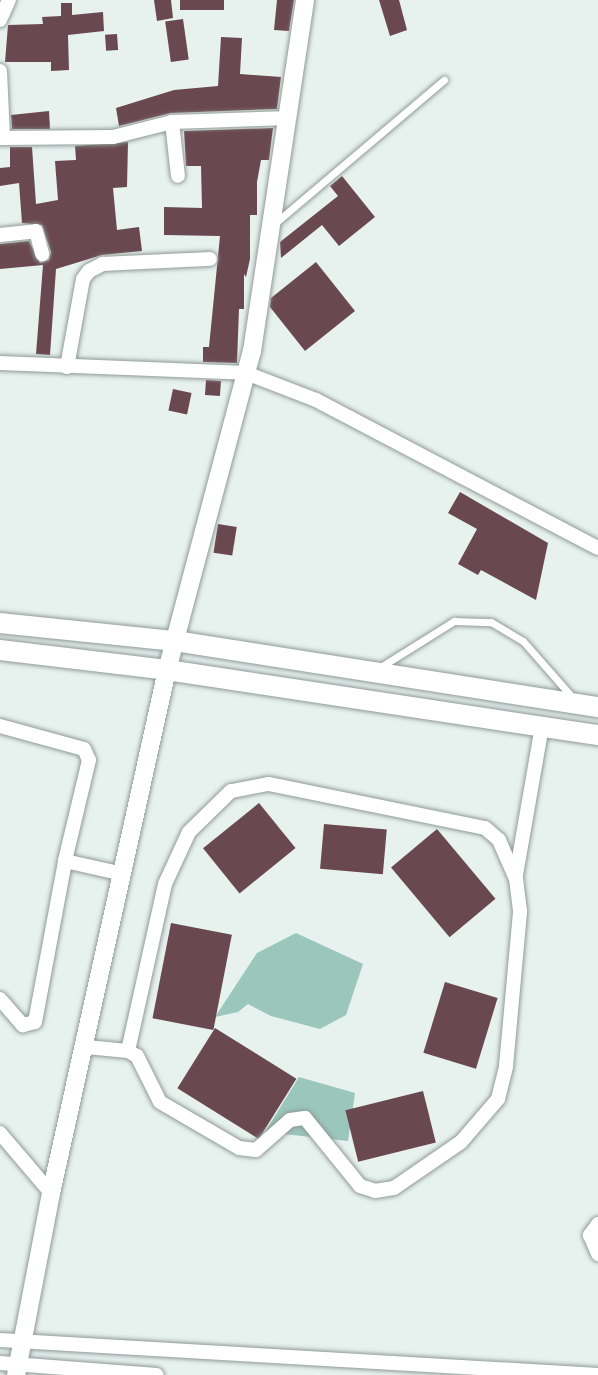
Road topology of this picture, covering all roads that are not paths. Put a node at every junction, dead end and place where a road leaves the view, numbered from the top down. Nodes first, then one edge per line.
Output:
1 (305, 0) edge
2 (0, 71) edge
3 (444, 80) dead end
4 (288, 118) junction
5 (172, 122) junction
6 (2, 138) edge
7 (178, 176) dead end
8 (270, 227) junction
9 (0, 235) edge
10 (42, 254) dead end
11 (210, 259) dead end
12 (0, 363) edge
13 (67, 367) junction
14 (246, 373) junction
15 (598, 548) edge
16 (0, 623) edge
17 (175, 641) junction
18 (0, 650) edge
19 (167, 670) junction
20 (374, 672) junction
21 (578, 704) junction
22 (598, 707) edge
23 (0, 726) edge
24 (542, 726) junction
25 (598, 735) edge
26 (65, 861) junction
27 (123, 874) junction
28 (516, 879) junction
29 (0, 999) edge
30 (86, 1047) junction
31 (128, 1051) junction
32 (0, 1133) edge
33 (51, 1193) junction
34 (598, 1224) edge
35 (598, 1254) edge
36 (0, 1340) edge
37 (26, 1340) junction
38 (11, 1368) edge
39 (138, 1374) edge
40 (157, 1375) edge
41 (598, 1375) edge

1 - 4 street
2 - 6 street
3 - 8 lane
4 - 5 street
4 - 8 street
5 - 6 street
5 - 7 street
8 - 14 street
9 - 10 street
11 - 13 street
12 - 13 street
13 - 14 street
14 - 15 street
14 - 17 street
16 - 17 main road
17 - 19 street
17 - 20 main road
18 - 19 main road
19 - 24 main road
19 - 27 street
20 - 21 main road
20 - 21 lane
21 - 22 main road
23 - 26 street
24 - 25 main road
24 - 28 street
26 - 27 street
26 - 29 street
27 - 30 street
28 - 31 street
28 - 31 street
30 - 31 street
30 - 33 street
32 - 33 street
33 - 37 street
34 - 35 street
36 - 37 street
37 - 38 street
37 - 41 street
38 - 39 street
39 - 40 street

